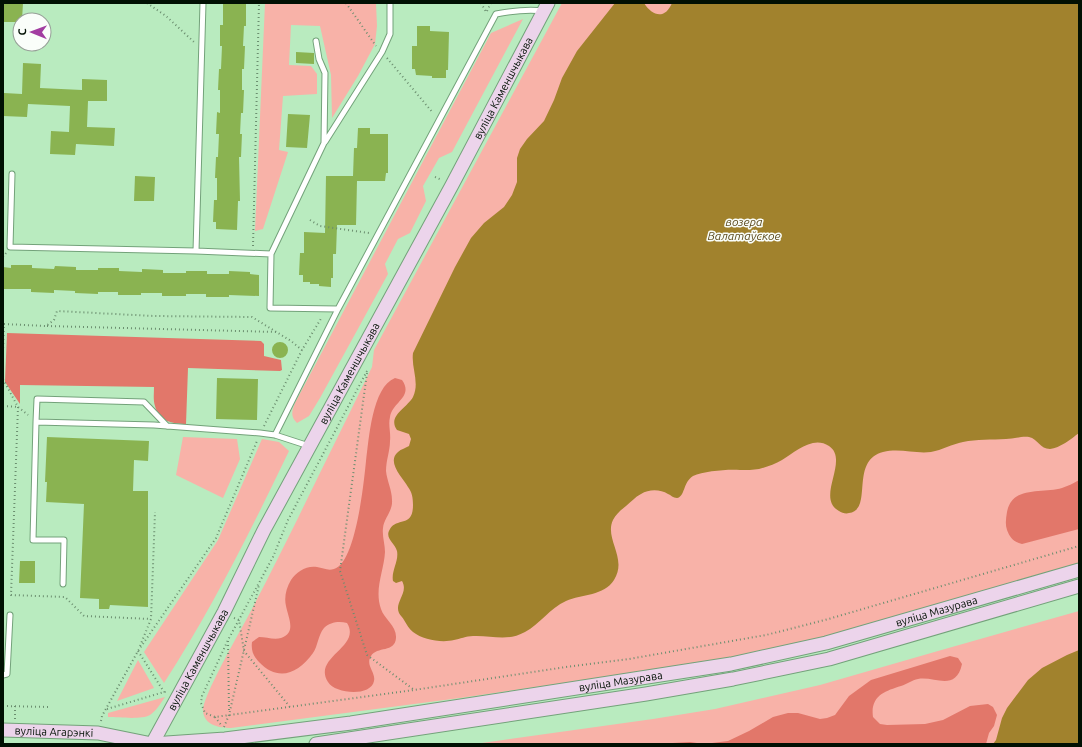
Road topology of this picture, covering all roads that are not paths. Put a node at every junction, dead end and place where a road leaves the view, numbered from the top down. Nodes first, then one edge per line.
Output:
1 (203, 3) edge
2 (390, 3) edge
3 (546, 7) edge
4 (316, 41) dead end
5 (324, 143) junction
6 (12, 174) dead end
7 (196, 251) junction
8 (271, 254) junction
9 (338, 309) junction
10 (36, 422) junction
11 (166, 426) junction
12 (275, 435) junction
13 (310, 446) junction
14 (1079, 570) edge
15 (63, 584) dead end
16 (1079, 586) edge
17 (10, 615) dead end
18 (3, 675) edge
19 (3, 730) edge
20 (152, 744) edge
21 (316, 744) edge

1 - 7 lane
2 - 5 lane
3 - 9 lane
3 - 13 main road, вуліца Каменшчыкава
4 - 5 lane
5 - 8 lane
6 - 7 lane
7 - 8 lane
8 - 9 lane
9 - 12 lane
10 - 11 lane
10 - 11 lane
10 - 15 lane
11 - 12 lane
12 - 13 lane
13 - 20 main road, вуліца Каменшчыкава
14 - 20 main road, вуліца Мазурава
16 - 21 main road, вуліца Мазурава
17 - 18 lane
19 - 20 main road, вуліца Агарэнкі

